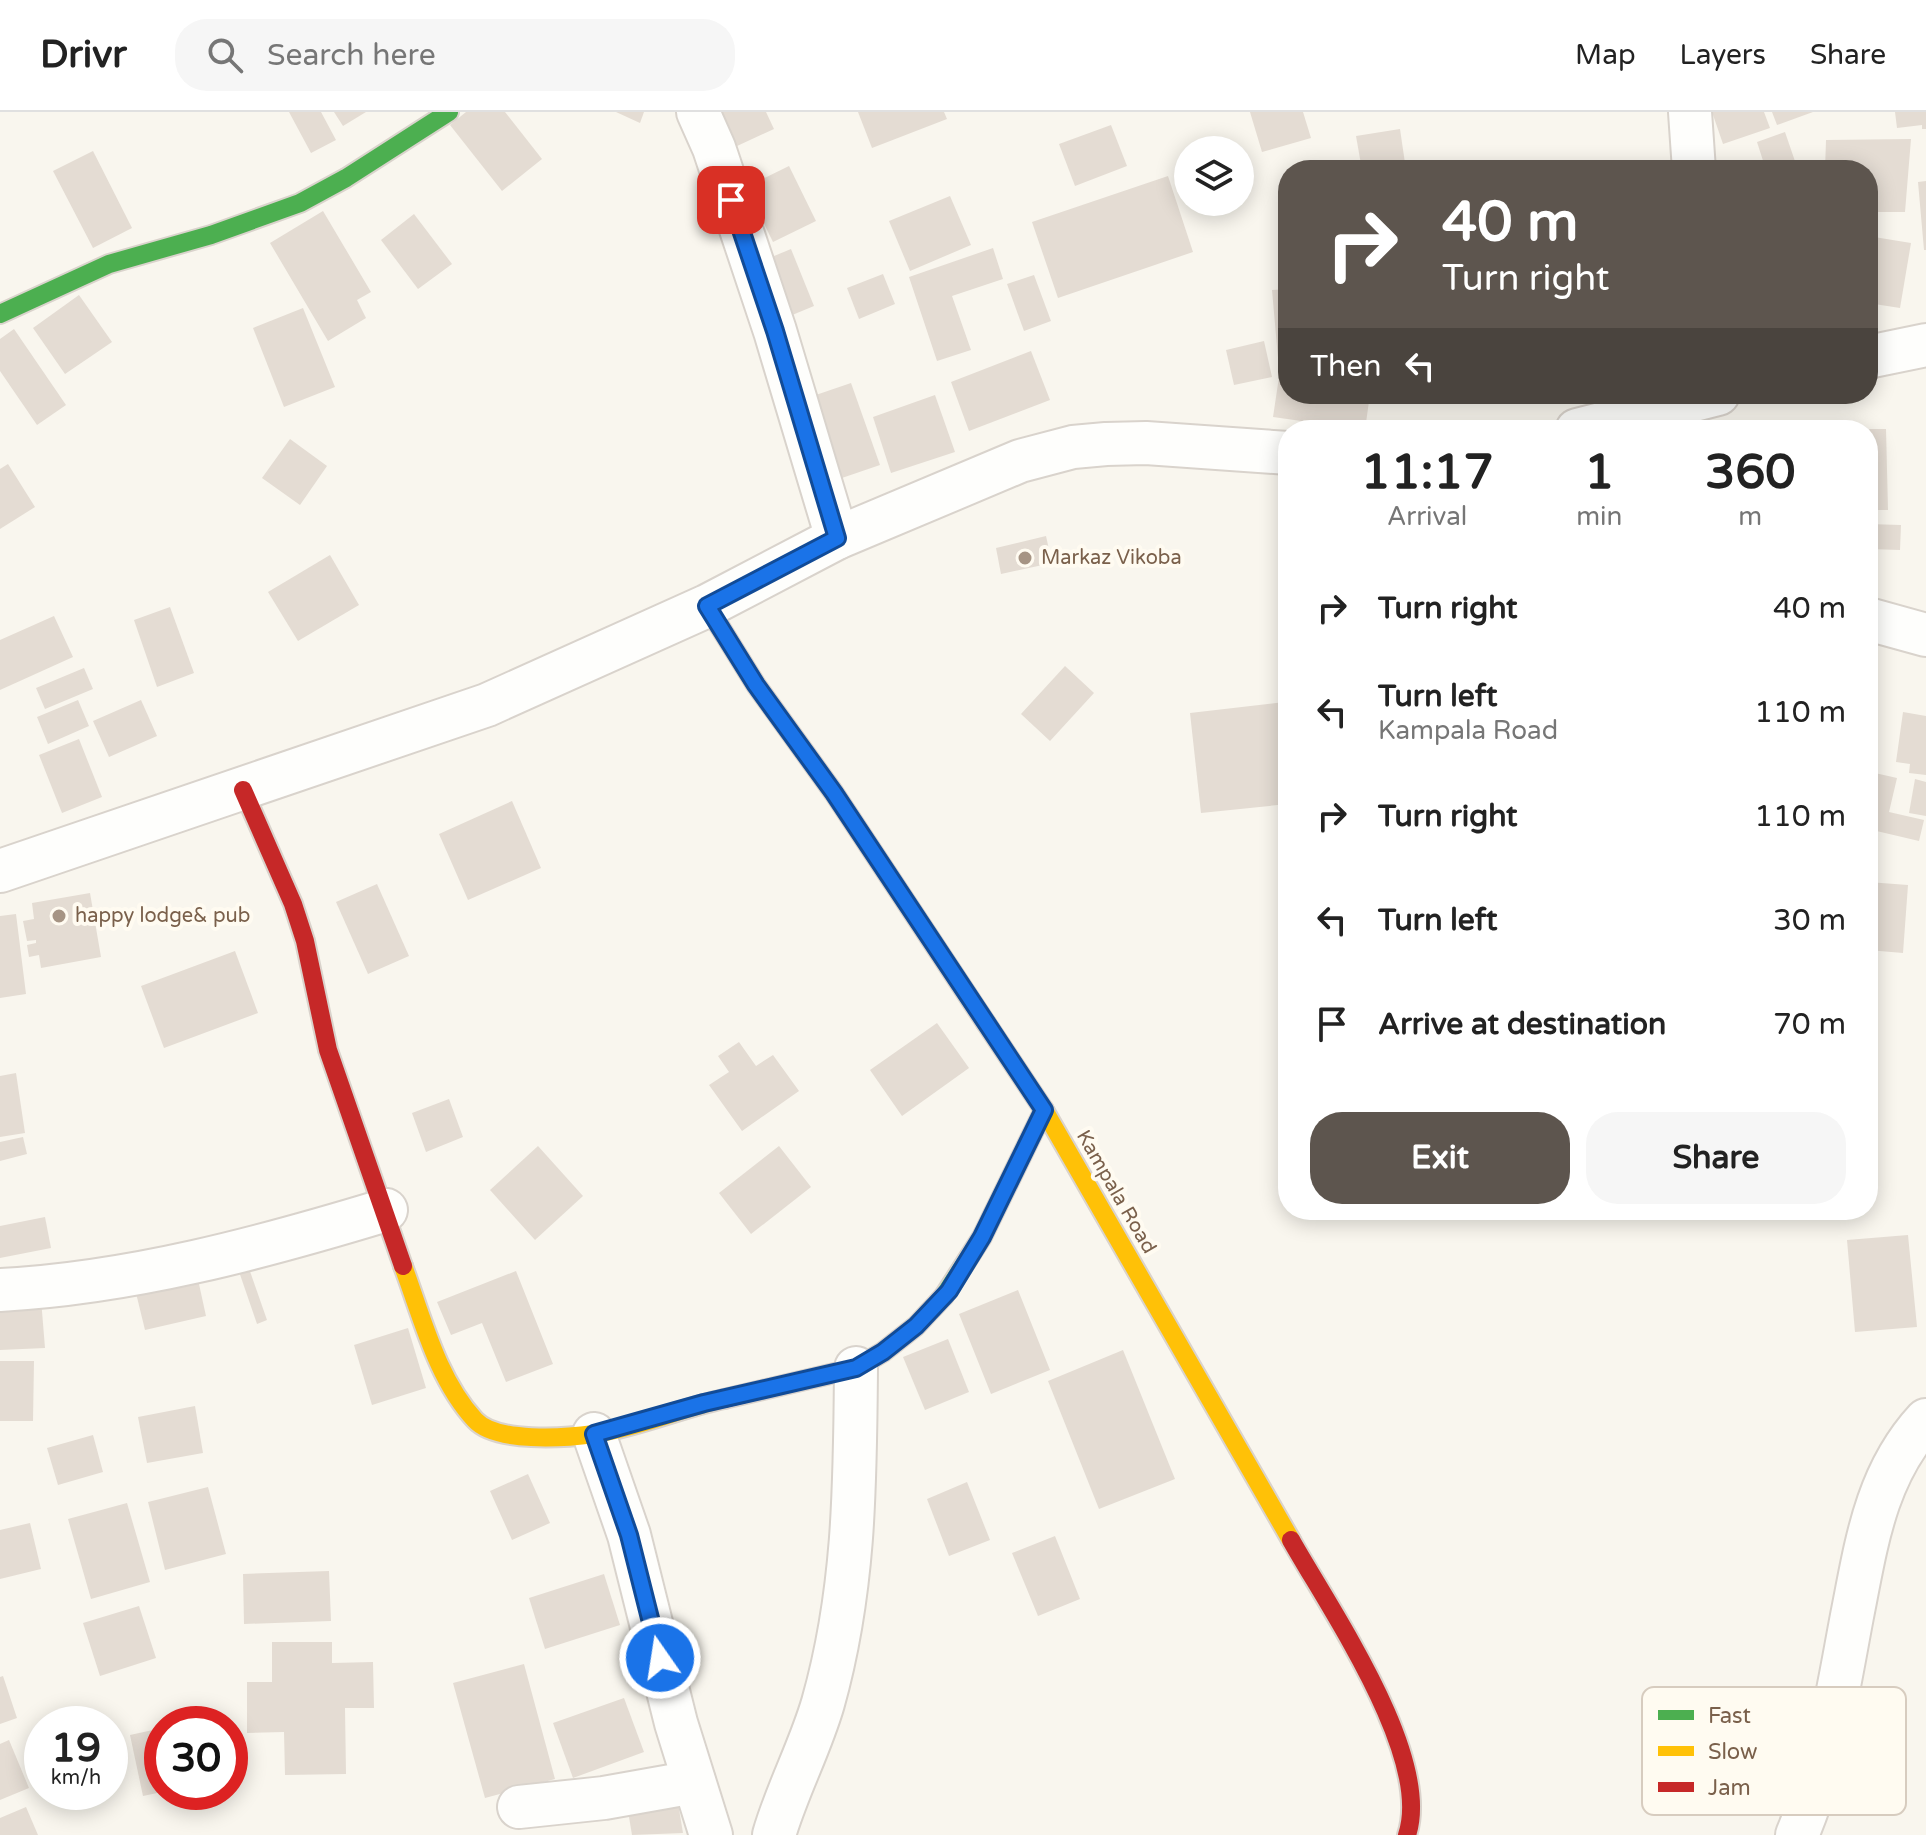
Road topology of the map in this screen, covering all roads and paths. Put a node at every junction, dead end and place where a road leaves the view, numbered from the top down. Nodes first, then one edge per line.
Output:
1 (449, 112) edge
2 (698, 112) edge
3 (1690, 112) edge
4 (1693, 160) edge
5 (0, 314) edge
6 (1926, 345) edge
7 (1878, 355) edge
8 (1679, 404) edge
9 (1616, 420) edge
10 (1278, 452) edge
11 (837, 538) junction
12 (707, 606) junction
13 (1878, 622) edge
14 (1926, 635) edge
15 (243, 790) junction
16 (0, 871) edge
17 (1044, 1110) junction
18 (386, 1210) junction
19 (0, 1290) edge
20 (856, 1368) junction
21 (1926, 1420) edge
22 (594, 1434) junction
23 (1837, 1687) edge
24 (694, 1782) junction
25 (519, 1807) dead end
26 (1804, 1815) edge
27 (1418, 1832) edge
28 (711, 1835) edge
29 (774, 1835) edge
30 (1797, 1835) edge

1 - 5 street
2 - 11 street
3 - 4 street
6 - 7 street
8 - 9 street
10 - 11 street
11 - 12 street
12 - 15 street
12 - 17 street, Kampala Road
13 - 14 street
15 - 16 street
15 - 18 street
17 - 20 street
17 - 27 street, Kampala Road
18 - 19 street
18 - 22 street
20 - 22 street
20 - 29 street
21 - 23 street
22 - 24 street
24 - 25 street
24 - 28 street
26 - 30 street

